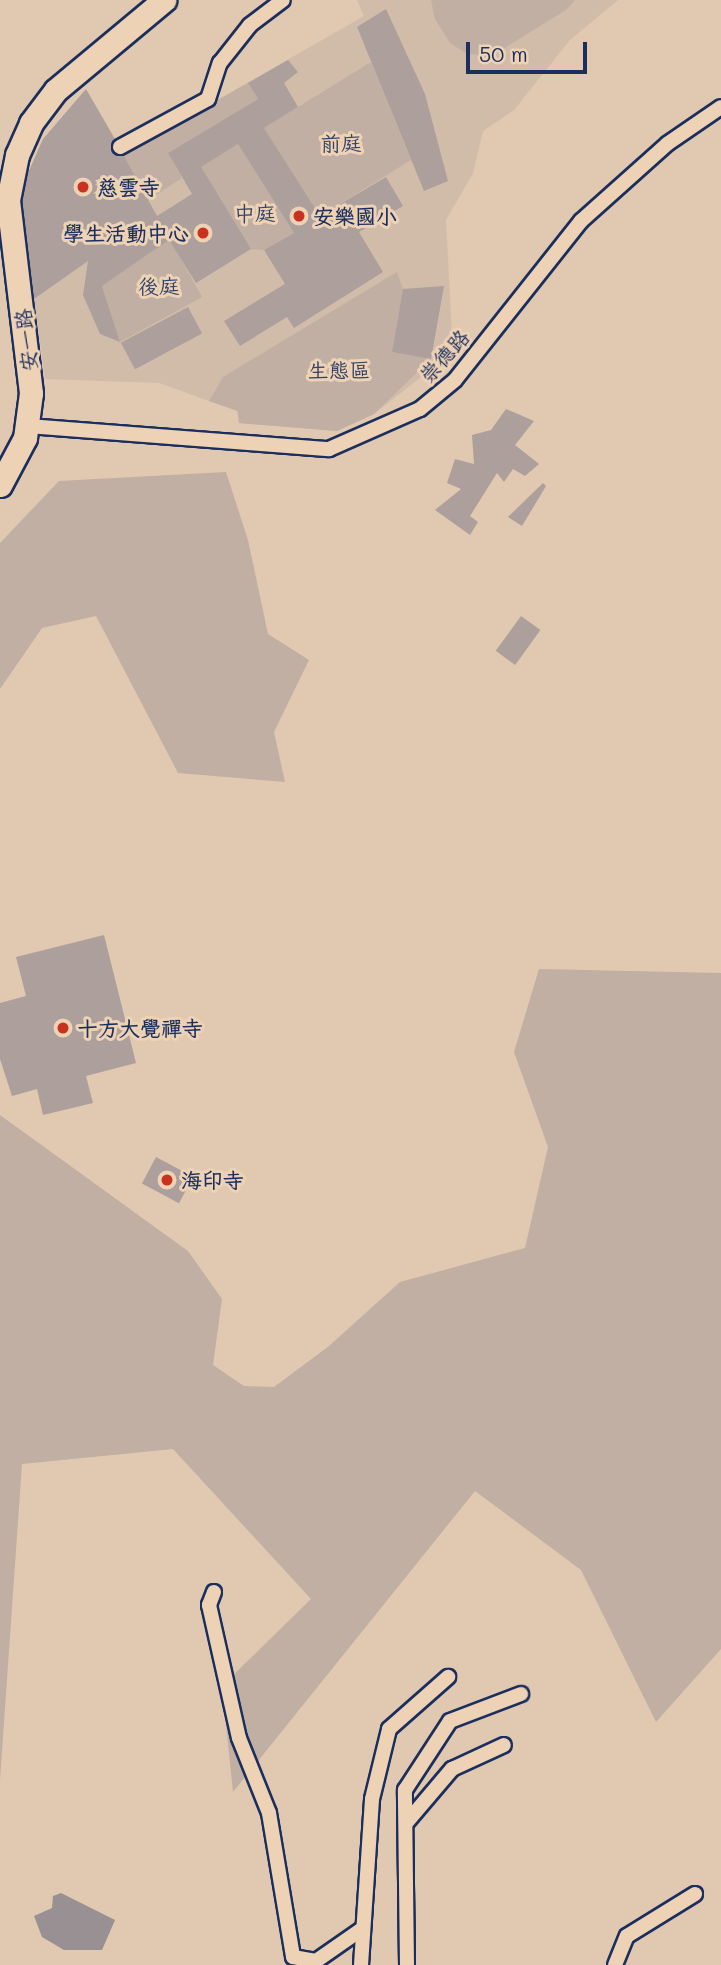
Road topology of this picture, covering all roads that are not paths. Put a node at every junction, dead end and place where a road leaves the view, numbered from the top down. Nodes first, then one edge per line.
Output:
1 (164, 0) edge
2 (283, 0) edge
3 (721, 107) edge
4 (120, 147) dead end
5 (28, 426) junction
6 (0, 485) edge
7 (215, 1592) dead end
8 (449, 1676) dead end
9 (521, 1694) dead end
10 (504, 1745) dead end
11 (407, 1822) junction
12 (695, 1894) dead end
13 (362, 1929) junction
14 (361, 1965) edge
15 (407, 1965) edge
16 (615, 1965) edge

1 - 5 main road, 安一路
2 - 4 street
3 - 5 street, 崇德路
5 - 6 main road, 安一路
7 - 13 street
8 - 13 street
9 - 11 street
10 - 11 street
11 - 15 street
12 - 16 street
13 - 14 street

